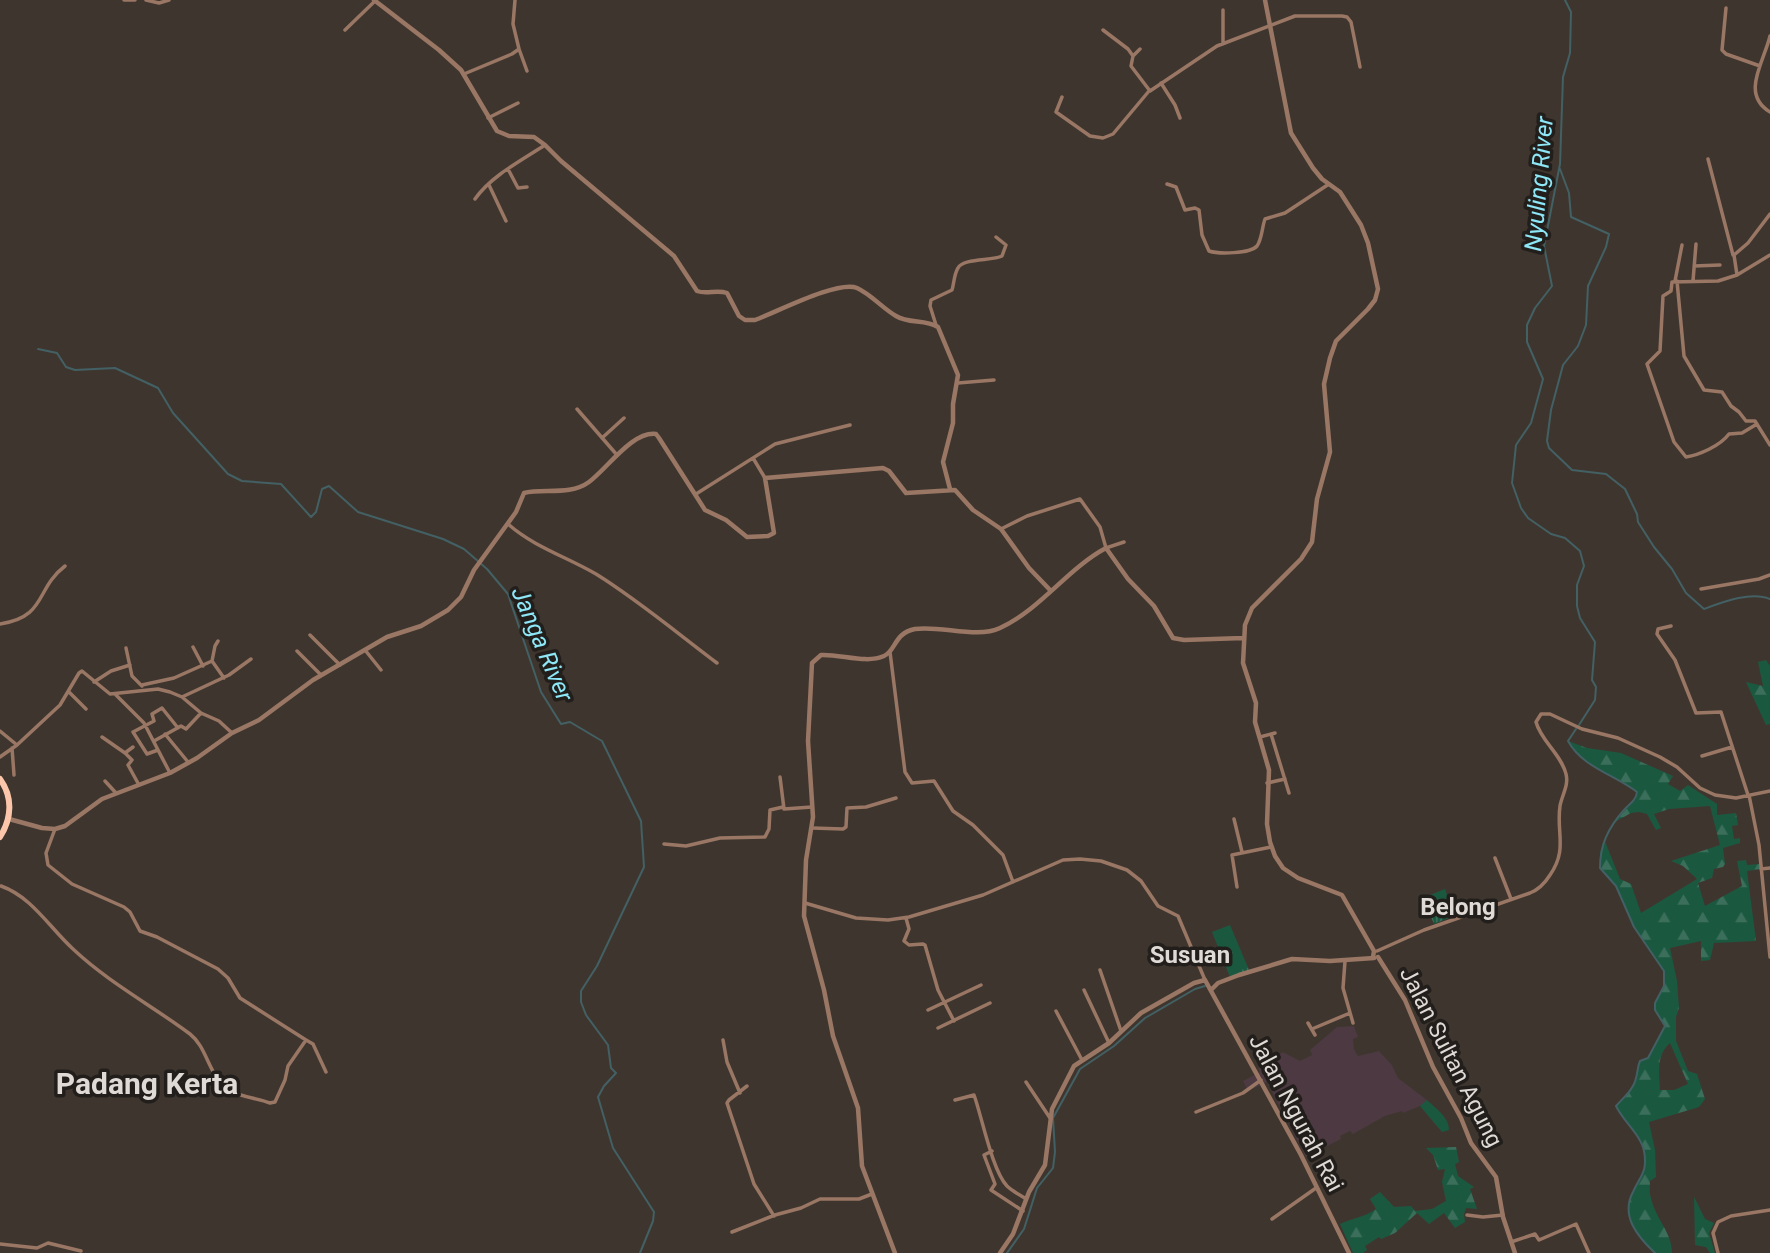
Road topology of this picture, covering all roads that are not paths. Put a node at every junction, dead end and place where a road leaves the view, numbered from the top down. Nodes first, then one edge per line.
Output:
1 (124, 0) edge
2 (135, 0) edge
3 (146, 0) edge
4 (169, 0) edge
5 (375, 0) edge
6 (514, 0) edge
7 (1265, 0) edge
8 (1726, 8) dead end
9 (1223, 10) dead end
10 (1270, 26) junction
11 (345, 30) dead end
12 (1103, 30) dead end
13 (1770, 36) edge
14 (1223, 44) junction
15 (519, 49) junction
16 (1140, 49) dead end
17 (1133, 56) junction
18 (1760, 66) junction
19 (1360, 67) dead end
20 (527, 71) dead end
21 (464, 74) junction
22 (1161, 83) junction
23 (1149, 91) junction
24 (1062, 97) dead end
25 (518, 103) dead end
26 (1770, 112) edge
27 (488, 118) junction
28 (1180, 118) dead end
29 (545, 145) junction
30 (1708, 159) dead end
31 (508, 169) junction
32 (1167, 184) dead end
33 (1329, 184) junction
34 (489, 185) junction
35 (527, 187) dead end
36 (475, 199) dead end
37 (1770, 214) edge
38 (506, 222) dead end
39 (996, 237) dead end
40 (1696, 244) dead end
41 (1682, 245) dead end
42 (1770, 255) edge
43 (1733, 256) junction
44 (1720, 265) dead end
45 (1694, 266) junction
46 (1737, 275) junction
47 (1676, 281) junction
48 (1693, 281) junction
49 (936, 326) junction
50 (994, 380) dead end
51 (958, 383) junction
52 (577, 410) dead end
53 (624, 418) dead end
54 (1757, 424) junction
55 (850, 425) dead end
56 (602, 438) junction
57 (1770, 445) edge
58 (617, 455) junction
59 (753, 458) junction
60 (765, 478) junction
61 (950, 489) junction
62 (696, 494) junction
63 (508, 524) junction
64 (1001, 529) junction
65 (1124, 542) dead end
66 (1106, 548) junction
67 (65, 566) dead end
68 (1770, 575) edge
69 (1701, 589) dead end
70 (1051, 591) junction
71 (0, 624) edge
72 (1671, 626) dead end
73 (310, 635) dead end
74 (1243, 638) junction
75 (218, 641) dead end
76 (193, 647) dead end
77 (126, 648) dead end
78 (366, 650) junction
79 (297, 651) dead end
80 (890, 652) junction
81 (251, 659) dead end
82 (212, 661) junction
83 (717, 663) dead end
84 (130, 664) junction
85 (340, 665) junction
86 (203, 666) junction
87 (381, 670) dead end
88 (321, 675) junction
89 (224, 677) junction
90 (94, 682) junction
91 (142, 685) junction
92 (145, 690) junction
93 (69, 692) junction
94 (116, 695) junction
95 (182, 696) junction
96 (86, 709) dead end
97 (201, 713) junction
98 (146, 726) junction
99 (178, 729) junction
100 (0, 732) edge
101 (233, 733) junction
102 (165, 734) junction
103 (102, 737) dead end
104 (1260, 737) junction
105 (154, 741) junction
106 (14, 747) junction
107 (133, 747) dead end
108 (1732, 747) junction
109 (158, 750) junction
110 (125, 752) junction
111 (1702, 756) dead end
112 (0, 757) edge
113 (188, 763) junction
114 (170, 773) junction
115 (14, 775) dead end
116 (780, 777) dead end
117 (0, 779) edge
118 (1285, 779) junction
119 (105, 781) dead end
120 (1267, 783) junction
121 (139, 785) junction
122 (1770, 791) edge
123 (116, 793) junction
124 (1289, 793) dead end
125 (1748, 795) junction
126 (896, 799) dead end
127 (783, 807) junction
128 (814, 807) junction
129 (9, 819) junction
130 (1234, 819) dead end
131 (812, 828) junction
132 (55, 829) junction
133 (0, 836) edge
134 (664, 845) dead end
135 (1271, 847) junction
136 (1242, 852) junction
137 (1495, 858) dead end
138 (1770, 868) edge
139 (1761, 869) junction
140 (1013, 883) junction
141 (0, 885) edge
142 (1237, 887) dead end
143 (1511, 899) junction
144 (803, 903) junction
145 (906, 918) junction
146 (1376, 954) junction
147 (1770, 957) edge
148 (1345, 961) junction
149 (1100, 970) dead end
150 (1205, 980) junction
151 (1218, 983) junction
152 (981, 985) dead end
153 (1084, 990) dead end
154 (1211, 990) junction
155 (944, 1002) junction
156 (990, 1003) dead end
157 (928, 1010) dead end
158 (1056, 1011) dead end
159 (1350, 1013) junction
160 (954, 1021) junction
161 (1308, 1023) dead end
162 (1353, 1023) dead end
163 (938, 1028) dead end
164 (1312, 1029) junction
165 (1121, 1031) junction
166 (1315, 1035) dead end
167 (306, 1040) junction
168 (723, 1040) dead end
169 (1109, 1043) junction
170 (1082, 1060) junction
171 (326, 1072) dead end
172 (1261, 1080) junction
173 (1026, 1082) dead end
174 (747, 1086) dead end
175 (740, 1093) junction
176 (955, 1100) dead end
177 (1196, 1112) dead end
178 (1050, 1118) junction
179 (992, 1151) junction
180 (1316, 1188) junction
181 (872, 1194) junction
182 (1026, 1199) junction
183 (1770, 1210) edge
184 (1023, 1211) junction
185 (1467, 1215) dead end
186 (1503, 1215) junction
187 (774, 1216) junction
188 (1272, 1219) dead end
189 (732, 1232) dead end
190 (1511, 1242) junction
191 (0, 1244) edge
192 (81, 1251) dead end
193 (895, 1253) edge
194 (1000, 1253) edge
195 (1349, 1253) edge
196 (1515, 1253) edge
197 (1589, 1253) edge
198 (1718, 1253) edge

1 - 2 street
3 - 4 street
5 - 11 street
5 - 21 street
6 - 15 street
7 - 10 street
8 - 18 street
9 - 14 street
10 - 14 street
10 - 19 street
10 - 33 street
12 - 17 street
13 - 18 street
14 - 22 street
15 - 20 street
15 - 21 street
16 - 17 street
17 - 23 street
18 - 26 street
21 - 27 street
22 - 23 street
22 - 28 street
23 - 24 street
25 - 27 street
27 - 29 street
29 - 31 street
29 - 49 street
30 - 43 street
31 - 34 street
31 - 35 street
32 - 33 street
33 - 74 street
34 - 36 street
34 - 38 street
37 - 43 street
39 - 49 street
40 - 45 street
41 - 47 street
42 - 46 street
43 - 46 street
44 - 45 street
45 - 48 street
46 - 48 street
47 - 48 street
47 - 54 street
47 - 54 street
49 - 51 street
50 - 51 street
51 - 61 street
52 - 56 street
53 - 56 street
54 - 57 street
55 - 59 street
56 - 58 street
58 - 62 street
58 - 63 street
59 - 60 street
59 - 62 street
60 - 61 street
60 - 62 street
61 - 64 street
63 - 78 street
63 - 83 street
64 - 66 street
64 - 70 street
65 - 66 street
66 - 70 street
66 - 74 street
67 - 71 street
68 - 69 street
70 - 80 street
72 - 108 street
73 - 85 street
74 - 104 street
75 - 82 street
76 - 86 street
77 - 84 street
78 - 85 street
78 - 87 street
79 - 88 street
80 - 128 street
80 - 140 street
81 - 89 street
82 - 86 street
82 - 89 street
84 - 90 street
84 - 91 street
85 - 88 street
86 - 91 street
88 - 101 street
89 - 95 street
90 - 93 street
90 - 94 street
91 - 92 street
92 - 94 street
92 - 95 street
93 - 96 street
93 - 106 street
94 - 98 street
95 - 97 street
97 - 99 street
97 - 101 street
98 - 99 street
98 - 105 street
98 - 109 street
99 - 102 street
100 - 106 street
101 - 113 street
102 - 105 street
102 - 113 street
103 - 110 street
104 - 118 street
104 - 120 street
105 - 109 street
106 - 112 street
106 - 115 street
107 - 110 street
108 - 111 street
108 - 125 street
109 - 114 street
110 - 121 street
113 - 114 street
114 - 121 street
116 - 127 street
117 - 129 highway
118 - 120 street
118 - 124 street
119 - 123 street
120 - 135 street
121 - 123 street
122 - 125 street
123 - 132 street
125 - 139 street
125 - 143 street
126 - 131 street
127 - 128 street
127 - 134 street
128 - 131 street
129 - 132 street
129 - 133 highway
130 - 136 street
131 - 144 street
132 - 167 street
135 - 136 street
135 - 146 street, Jalan Sultan Agung
136 - 142 street
137 - 143 street
138 - 139 street
139 - 147 street
140 - 145 street
140 - 150 street
141 - 167 street
143 - 146 street
144 - 145 street
144 - 181 street
145 - 155 street
146 - 148 street
146 - 186 street, Jalan Sultan Agung
148 - 151 street
148 - 159 street
149 - 165 street
150 - 151 street
150 - 154 street, Jalan Ngurah Rai
150 - 165 street
151 - 154 street
152 - 155 street
153 - 169 street
154 - 172 street, Jalan Ngurah Rai
155 - 157 street
155 - 160 street
156 - 160 street
158 - 170 street
159 - 162 street
159 - 164 street
160 - 163 street
161 - 164 street
164 - 166 street
165 - 169 street
167 - 171 street
168 - 175 street
169 - 170 street
170 - 178 street
172 - 177 street
172 - 180 street, Jalan Ngurah Rai
173 - 178 street
174 - 175 street
175 - 187 street
176 - 179 street
178 - 182 street
179 - 182 street
179 - 184 street
180 - 188 street
180 - 195 street, Jalan Ngurah Rai
181 - 187 street
181 - 193 street
182 - 184 street
183 - 198 street
184 - 194 street
185 - 186 street
186 - 190 street, Jalan Sultan Agung
187 - 189 street
190 - 196 street, Jalan Sultan Agung
190 - 197 street
191 - 192 street

